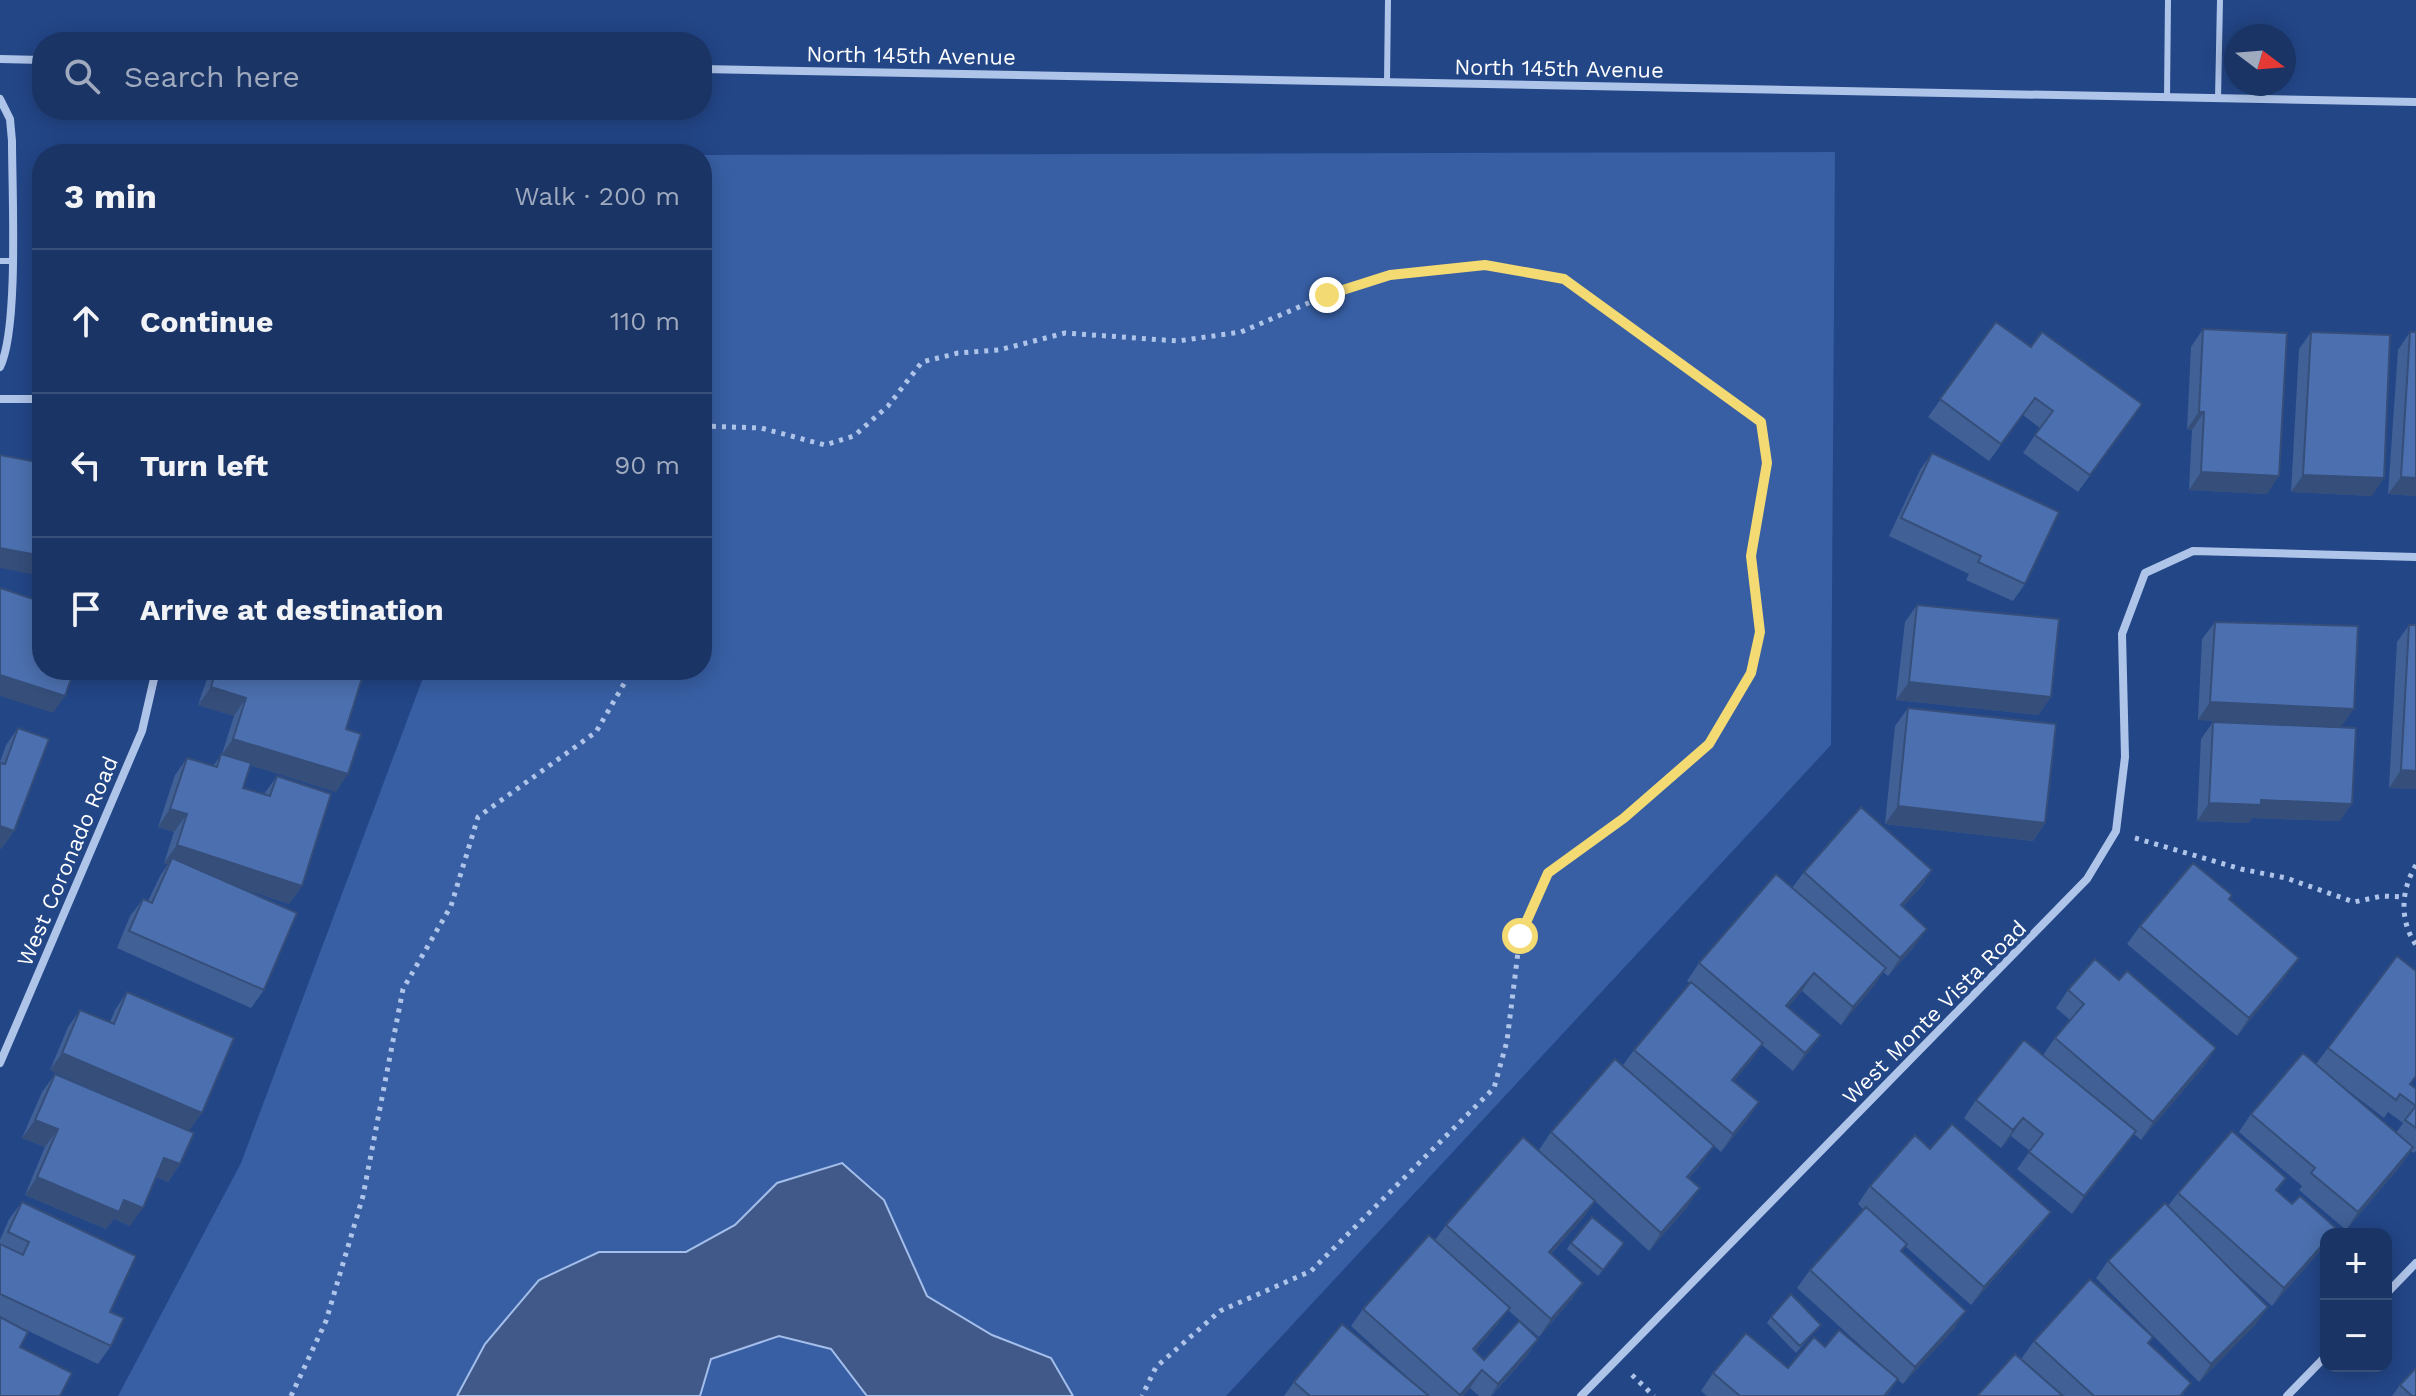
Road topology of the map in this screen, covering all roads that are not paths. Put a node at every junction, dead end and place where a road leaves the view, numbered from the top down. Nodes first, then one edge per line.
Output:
1 (1388, 0) edge
2 (2168, 0) edge
3 (2220, 0) edge
4 (0, 59) edge
5 (32, 60) edge
6 (712, 69) edge
7 (1387, 82) junction
8 (2167, 98) junction
9 (0, 99) edge
10 (2218, 99) junction
11 (2416, 102) edge
12 (0, 261) edge
13 (12, 261) junction
14 (0, 367) edge
15 (0, 399) edge
16 (32, 399) edge
17 (2416, 557) edge
18 (154, 680) edge
19 (0, 1063) edge
20 (2416, 1263) edge
21 (2392, 1288) edge
22 (2320, 1362) edge
23 (1581, 1396) edge
24 (2287, 1396) edge

1 - 7 lane
2 - 8 lane
3 - 10 lane
4 - 5 street
6 - 7 street, North 145th Avenue
7 - 8 street, North 145th Avenue
8 - 10 street, North 145th Avenue
9 - 13 street
10 - 11 street, North 145th Avenue
12 - 13 lane
13 - 14 street
15 - 16 street
17 - 23 street, West Monte Vista Road
18 - 19 street, West Coronado Road
20 - 21 street
22 - 24 street

